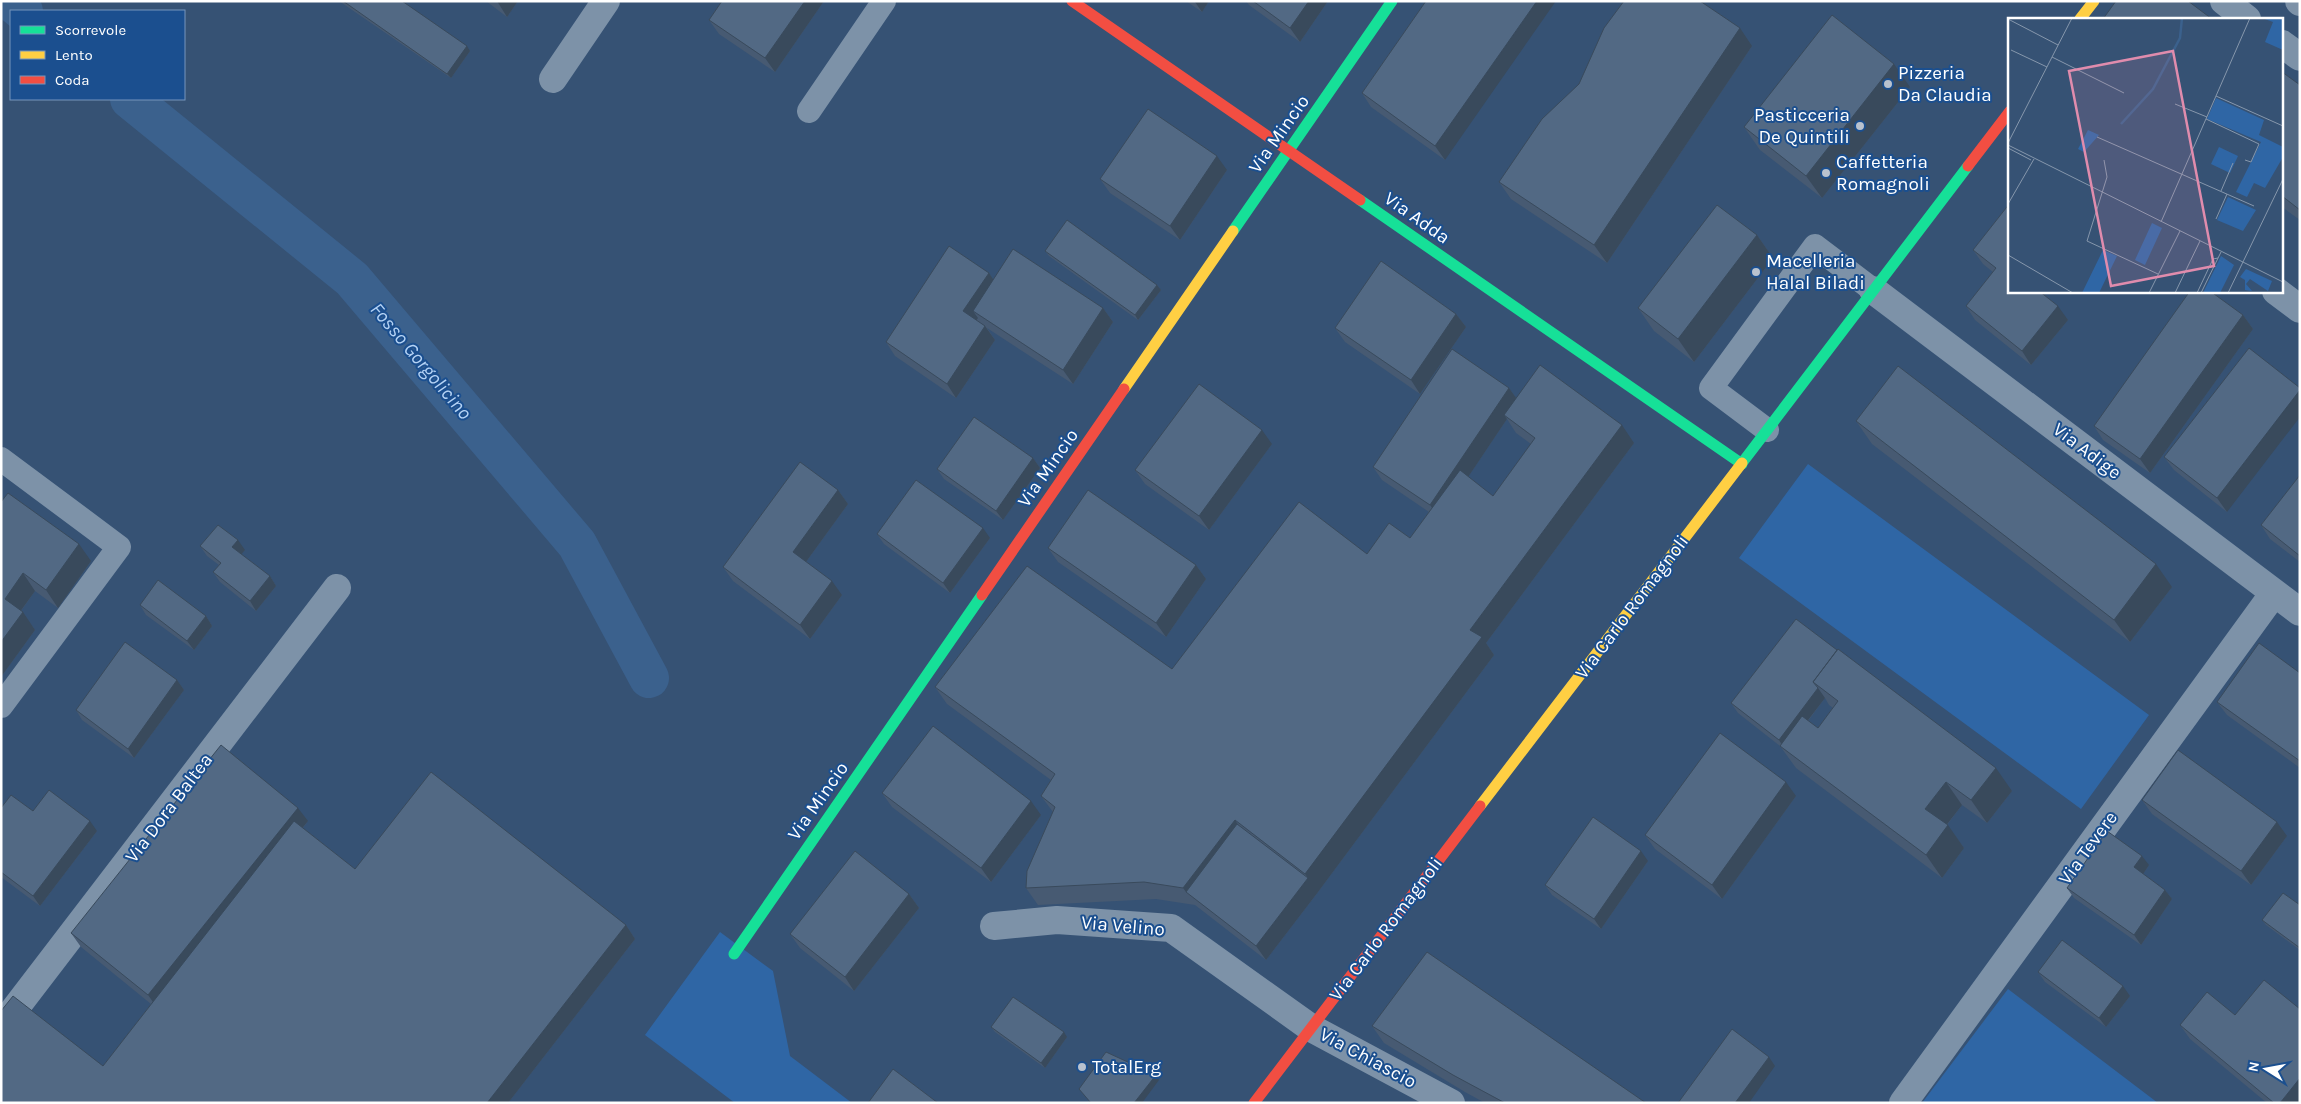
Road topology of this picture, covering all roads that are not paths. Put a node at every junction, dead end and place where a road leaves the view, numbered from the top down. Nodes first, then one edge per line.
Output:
1 (606, 1) edge
2 (884, 1) edge
3 (1072, 1) edge
4 (1392, 1) edge
5 (2094, 1) edge
6 (2224, 1) edge
7 (2081, 18) edge
8 (2246, 18) edge
9 (2284, 45) edge
10 (2300, 57) edge
11 (553, 79) dead end
12 (809, 111) dead end
13 (2008, 114) edge
14 (1288, 151) junction
15 (1874, 290) junction
16 (2277, 292) edge
17 (2300, 309) edge
18 (1767, 430) junction
19 (1, 459) edge
20 (1742, 464) junction
21 (337, 588) dead end
22 (2274, 593) junction
23 (2300, 612) edge
24 (1, 706) edge
25 (994, 926) dead end
26 (734, 954) dead end
27 (1, 1027) edge
28 (1311, 1028) junction
29 (1254, 1103) edge
30 (1451, 1103) edge
31 (1903, 1103) edge

1 - 11 street
2 - 12 lane
3 - 14 street, Via Adda
4 - 14 street, Via Mincio
5 - 7 street
6 - 8 street
9 - 10 street
13 - 15 street, Via Carlo Romagnoli
14 - 20 street, Via Adda
14 - 26 street, Via Mincio
15 - 18 street, Via Carlo Romagnoli
15 - 18 lane
15 - 22 street, Via Adige
16 - 17 street
18 - 20 street, Via Carlo Romagnoli
19 - 24 lane
20 - 28 street, Via Carlo Romagnoli
21 - 27 street, Via Dora Baltea
22 - 23 street, Via Adige
22 - 31 street, Via Tevere
25 - 28 street, Via Velino
28 - 29 street, Via Carlo Romagnoli
28 - 30 street, Via Chiascio

